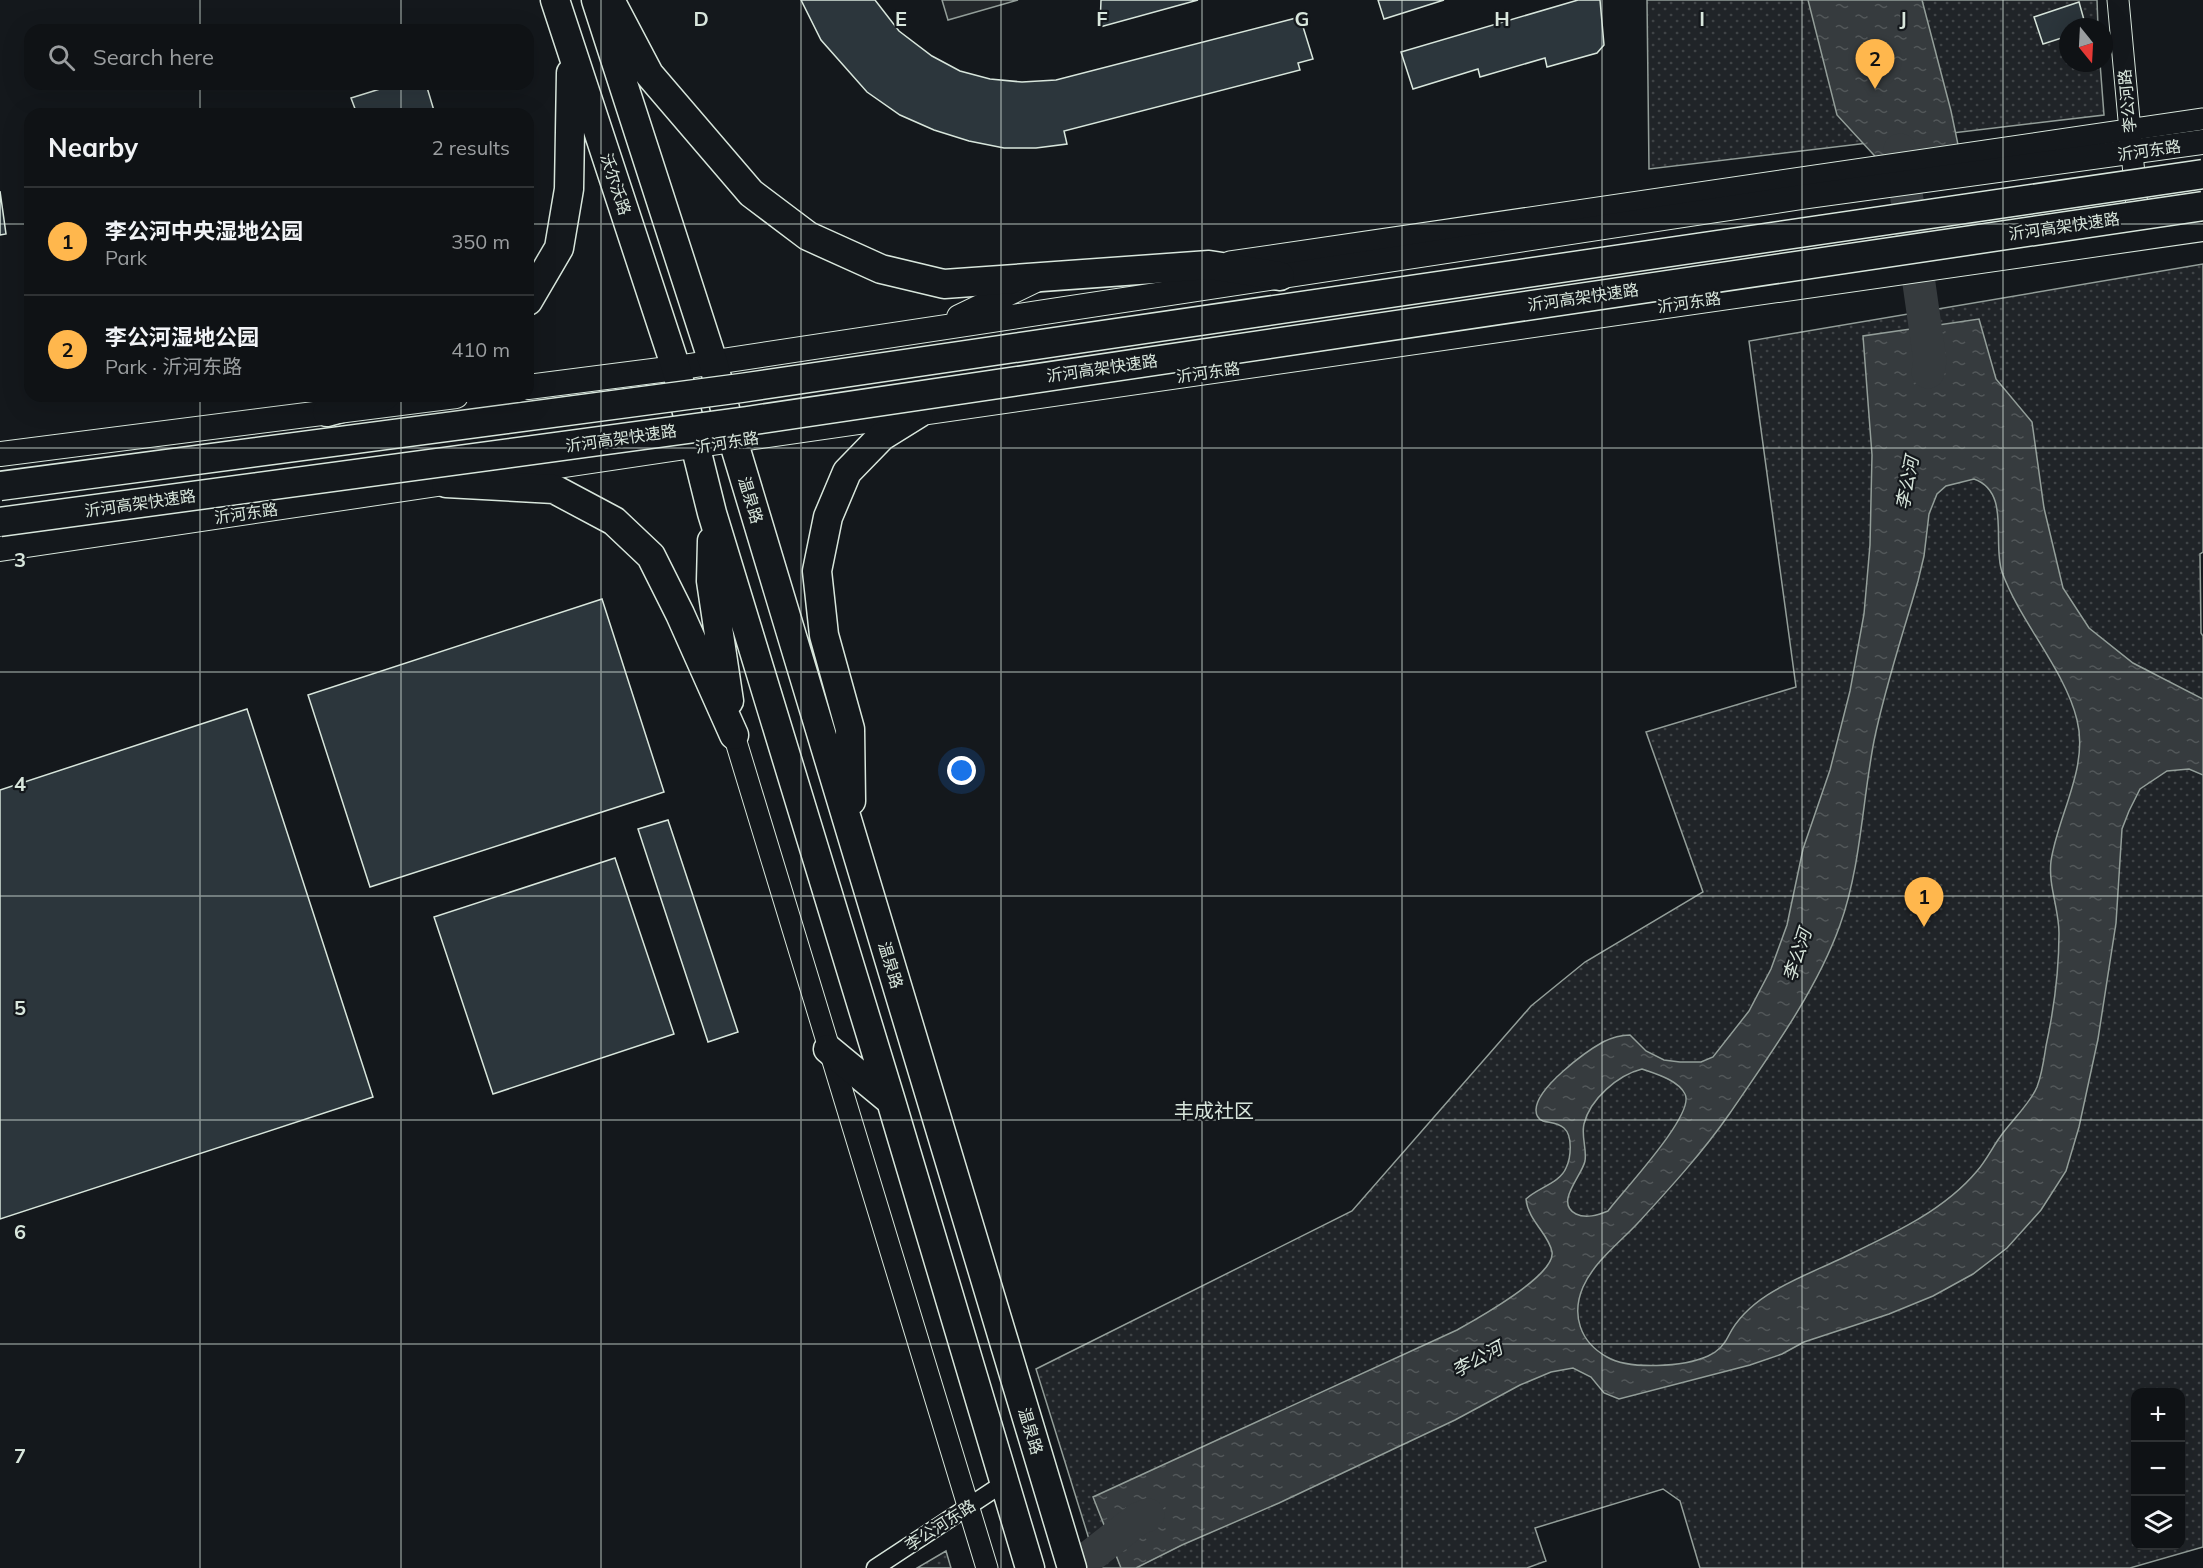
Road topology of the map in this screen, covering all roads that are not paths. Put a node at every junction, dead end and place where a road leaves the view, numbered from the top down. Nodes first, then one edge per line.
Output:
1 (555, 0) edge
2 (596, 0) edge
3 (610, 0) edge
4 (2118, 0) edge
5 (572, 50) junction
6 (2203, 119) edge
7 (2130, 141) junction
8 (2203, 142) edge
9 (2203, 174) edge
10 (1796, 188) junction
11 (2203, 206) edge
12 (2203, 229) edge
13 (2139, 238) junction
14 (1209, 265) junction
15 (1280, 276) junction
16 (1043, 277) junction
17 (534, 291) edge
18 (935, 328) junction
19 (713, 362) junction
20 (676, 368) junction
21 (534, 386) edge
22 (363, 402) edge
23 (408, 402) edge
24 (327, 412) junction
25 (919, 413) junction
26 (733, 440) junction
27 (695, 447) junction
28 (0, 454) edge
29 (446, 483) junction
30 (0, 486) edge
31 (712, 513) junction
32 (0, 522) edge
33 (0, 549) edge
34 (774, 576) junction
35 (824, 636) junction
36 (734, 735) junction
37 (851, 833) junction
38 (828, 1049) junction
39 (891, 1101) junction
40 (1004, 1483) junction
41 (969, 1506) junction
42 (875, 1568) edge
43 (987, 1568) edge
44 (1030, 1568) edge
45 (1072, 1568) edge

1 - 5 highway, 沃尔沃路
2 - 19 highway
3 - 16 highway
4 - 7 street, 李公河路
5 - 17 highway
5 - 20 highway, 沃尔沃路
6 - 7 street
7 - 8 main road, 沂河东路
7 - 10 main road, 沂河东路
7 - 13 street, 李公河路
9 - 30 highway, 沂河高架快速路, bridge
10 - 14 street
10 - 15 main road, 沂河东路
11 - 32 highway, 沂河高架快速路, bridge
12 - 13 main road, 沂河东路
13 - 25 main road, 沂河东路
14 - 15 highway
14 - 16 highway
15 - 18 main road, 沂河东路
16 - 18 main road
18 - 19 main road, 沂河东路
19 - 20 main road, 沂河东路
19 - 26 highway, 温泉路
20 - 21 main road, 沂河东路
20 - 27 highway
22 - 24 highway
23 - 24 main road
24 - 28 main road
25 - 26 main road, 沂河东路
25 - 35 highway
26 - 27 main road, 沂河东路
26 - 34 highway, 温泉路
27 - 29 main road, 沂河东路
27 - 31 highway
29 - 33 main road, 沂河东路
29 - 36 highway
31 - 36 highway
31 - 39 highway
34 - 35 highway
34 - 37 highway, 温泉路
35 - 37 highway
36 - 38 street
37 - 45 highway, 温泉路
38 - 39 highway
38 - 41 street
39 - 40 highway
40 - 41 street, 李公河东路
40 - 44 highway
41 - 42 street, 李公河东路
41 - 43 street

